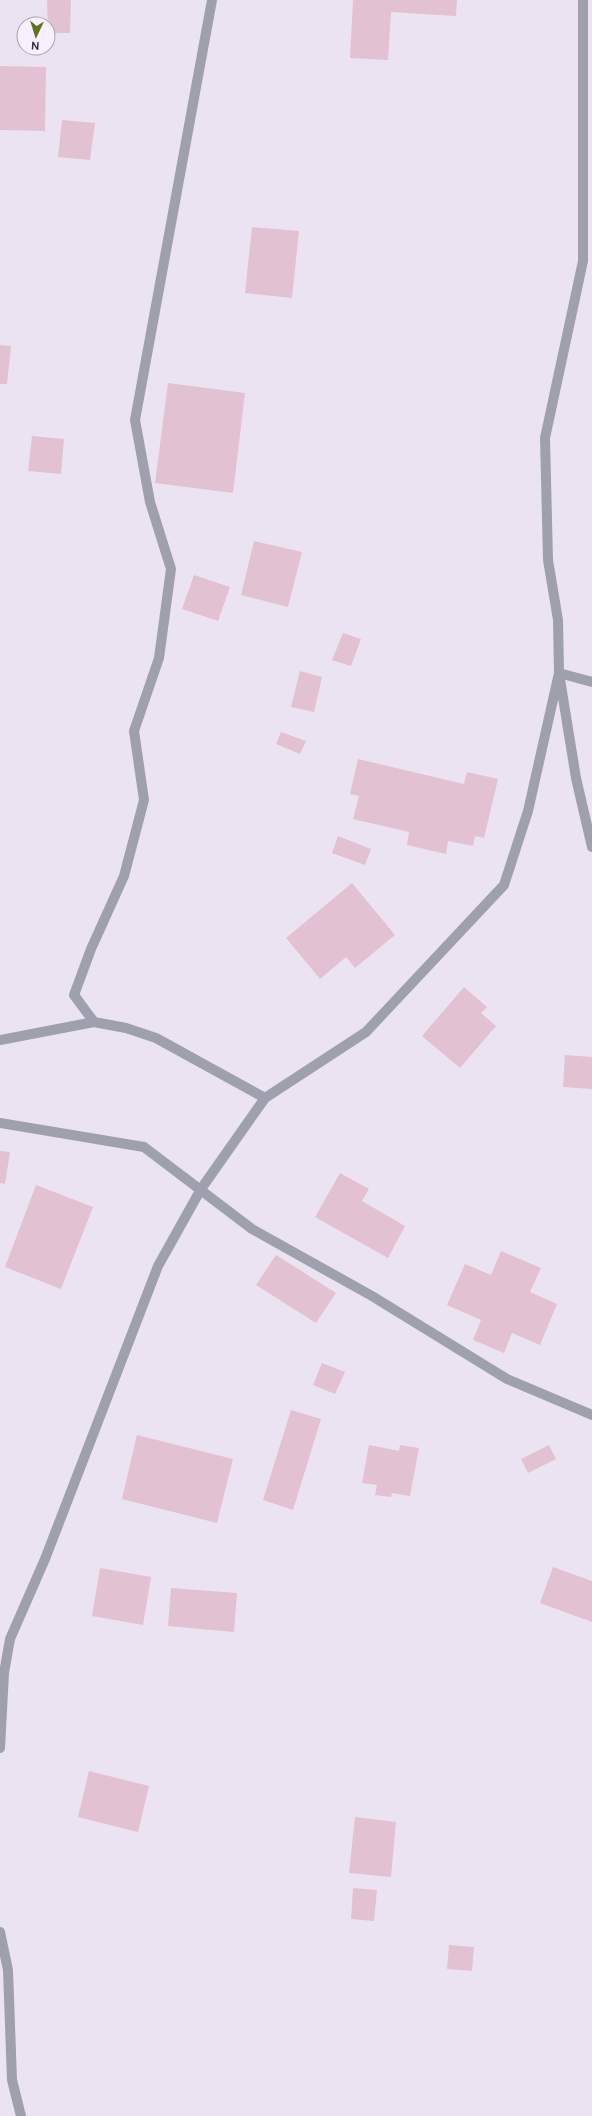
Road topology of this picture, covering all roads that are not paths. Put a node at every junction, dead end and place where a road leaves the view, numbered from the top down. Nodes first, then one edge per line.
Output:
1 (212, 0) edge
2 (583, 0) edge
3 (559, 673) junction
4 (592, 682) edge
5 (592, 847) edge
6 (94, 1022) junction
7 (0, 1040) edge
8 (265, 1098) junction
9 (0, 1123) edge
10 (202, 1189) junction
11 (592, 1415) edge
12 (0, 1748) edge
13 (0, 1932) edge
14 (21, 2116) edge

1 - 6 street
2 - 3 street
3 - 4 street
3 - 5 street
3 - 8 street
6 - 7 street
6 - 8 street
8 - 10 street
9 - 10 street
10 - 11 street
10 - 12 street
13 - 14 street

